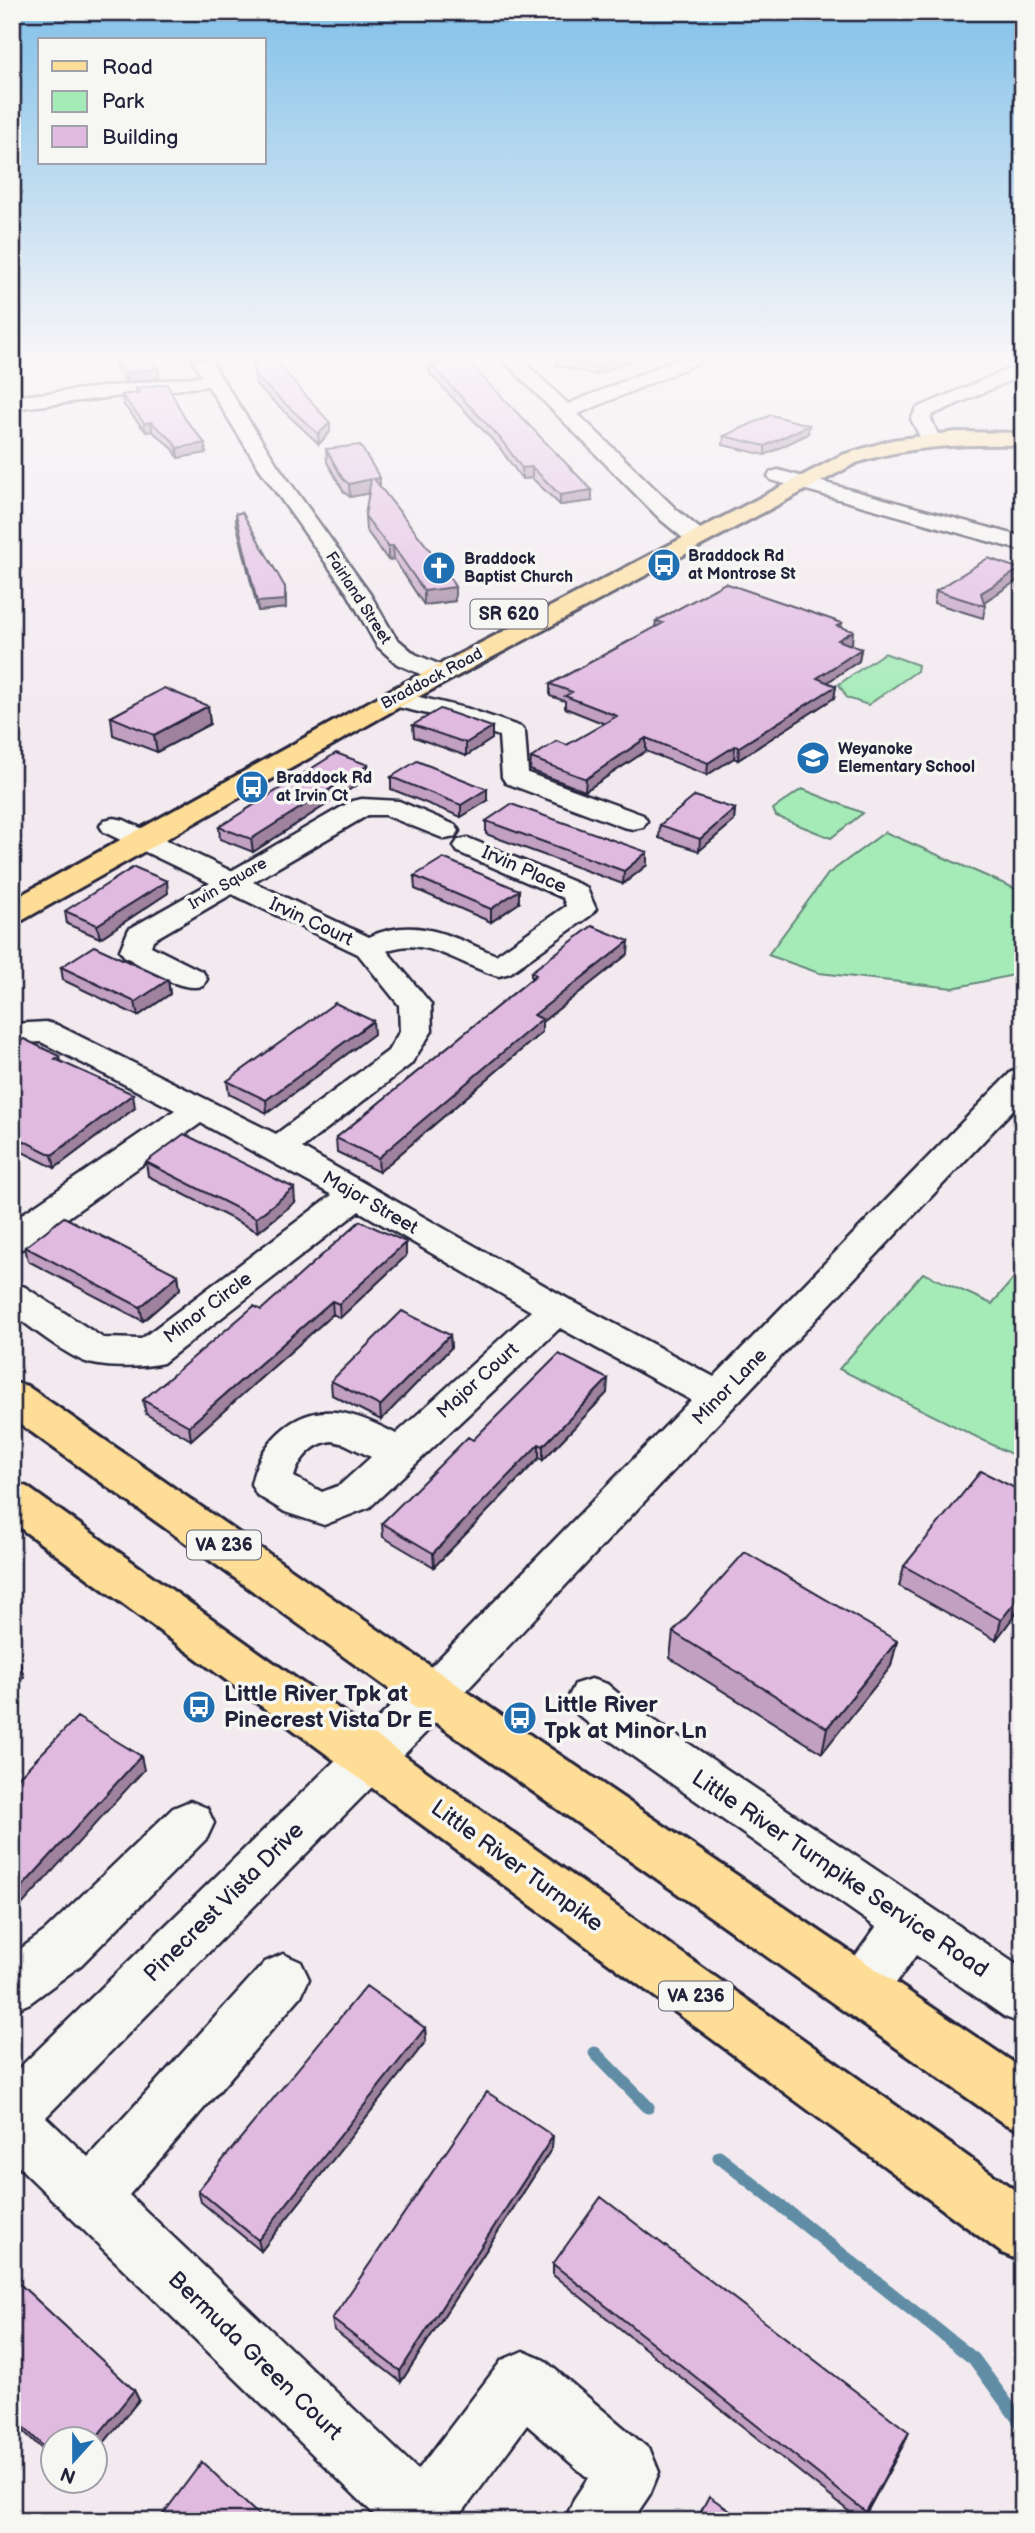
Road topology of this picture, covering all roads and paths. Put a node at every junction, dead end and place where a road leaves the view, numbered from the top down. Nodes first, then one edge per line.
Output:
1 (276, 478) edge
2 (634, 478) edge
3 (774, 478) edge
4 (785, 478) edge
5 (815, 478) edge
6 (803, 484) junction
7 (690, 531) junction
8 (1023, 544) edge
9 (414, 663) junction
10 (441, 674) junction
11 (369, 686) dead end
12 (394, 699) junction
13 (242, 755) dead end
14 (389, 807) joint
15 (633, 821) dead end
16 (127, 833) junction
17 (12, 883) edge
18 (230, 884) junction
19 (12, 913) edge
20 (369, 948) junction
21 (192, 979) dead end
22 (12, 1034) edge
23 (1023, 1079) edge
24 (198, 1110) junction
25 (278, 1149) junction
26 (356, 1195) junction
27 (12, 1239) edge
28 (12, 1296) edge
29 (557, 1309) junction
30 (12, 1398) edge
31 (720, 1398) junction
32 (398, 1453) dead end
33 (12, 1499) edge
34 (435, 1693) junction
35 (591, 1698) dead end
36 (370, 1757) junction
37 (190, 1823) dead end
38 (910, 1921) junction
39 (283, 1979) dead end
40 (12, 1986) edge
41 (861, 1990) junction
42 (1023, 1999) edge
43 (1023, 2103) edge
44 (12, 2113) edge
45 (12, 2122) edge
46 (90, 2197) junction
47 (1023, 2232) edge
48 (419, 2518) edge
49 (596, 2521) edge

1 - 9 street, Fairland Street
2 - 7 street
3 - 7 main road, Braddock Road / SR 620
4 - 6 street
5 - 6 main road, Braddock Road / SR 620
6 - 7 main road, Braddock Road / SR 620
6 - 8 street
7 - 9 main road, Braddock Road / SR 620
7 - 10 main road, Braddock Road / SR 620
9 - 10 street, Fairland Street
9 - 11 main road, Braddock Road / SR 620
10 - 12 main road, Braddock Road / SR 620
12 - 15 street
12 - 16 main road, Braddock Road / SR 620
13 - 16 main road, Braddock Road / SR 620
14 - 18 street, Irvin Square
14 - 20 street, Irvin Place
16 - 17 main road, Braddock Road / SR 620
16 - 18 street, Irvin Court
16 - 19 main road, Braddock Road / SR 620
18 - 20 street, Irvin Court
18 - 21 street, Irvin Square
20 - 25 street, Irvin Court
22 - 24 street, Major Street
23 - 31 street, Minor Lane
24 - 25 street, Major Street
24 - 27 street
25 - 26 street, Major Street
26 - 28 street, Minor Circle
26 - 29 street, Major Street
29 - 31 street, Major Street
29 - 32 street, Major Court
30 - 34 main road, VA 236
31 - 34 street, Minor Lane
33 - 36 main road, Little River Turnpike / VA 236
34 - 36 street, Pinecrest Vista Drive
34 - 41 main road, VA 236
35 - 38 street, Little River Turnpike Service Road
36 - 44 street, Pinecrest Vista Drive
36 - 47 main road, Little River Turnpike / VA 236
37 - 40 street
38 - 41 street
38 - 42 street, Little River Turnpike Service Road
39 - 46 street
41 - 43 main road, VA 236
45 - 46 street, Bermuda Green Court
46 - 48 street, Bermuda Green Court
48 - 49 street, Bermuda Green Court

